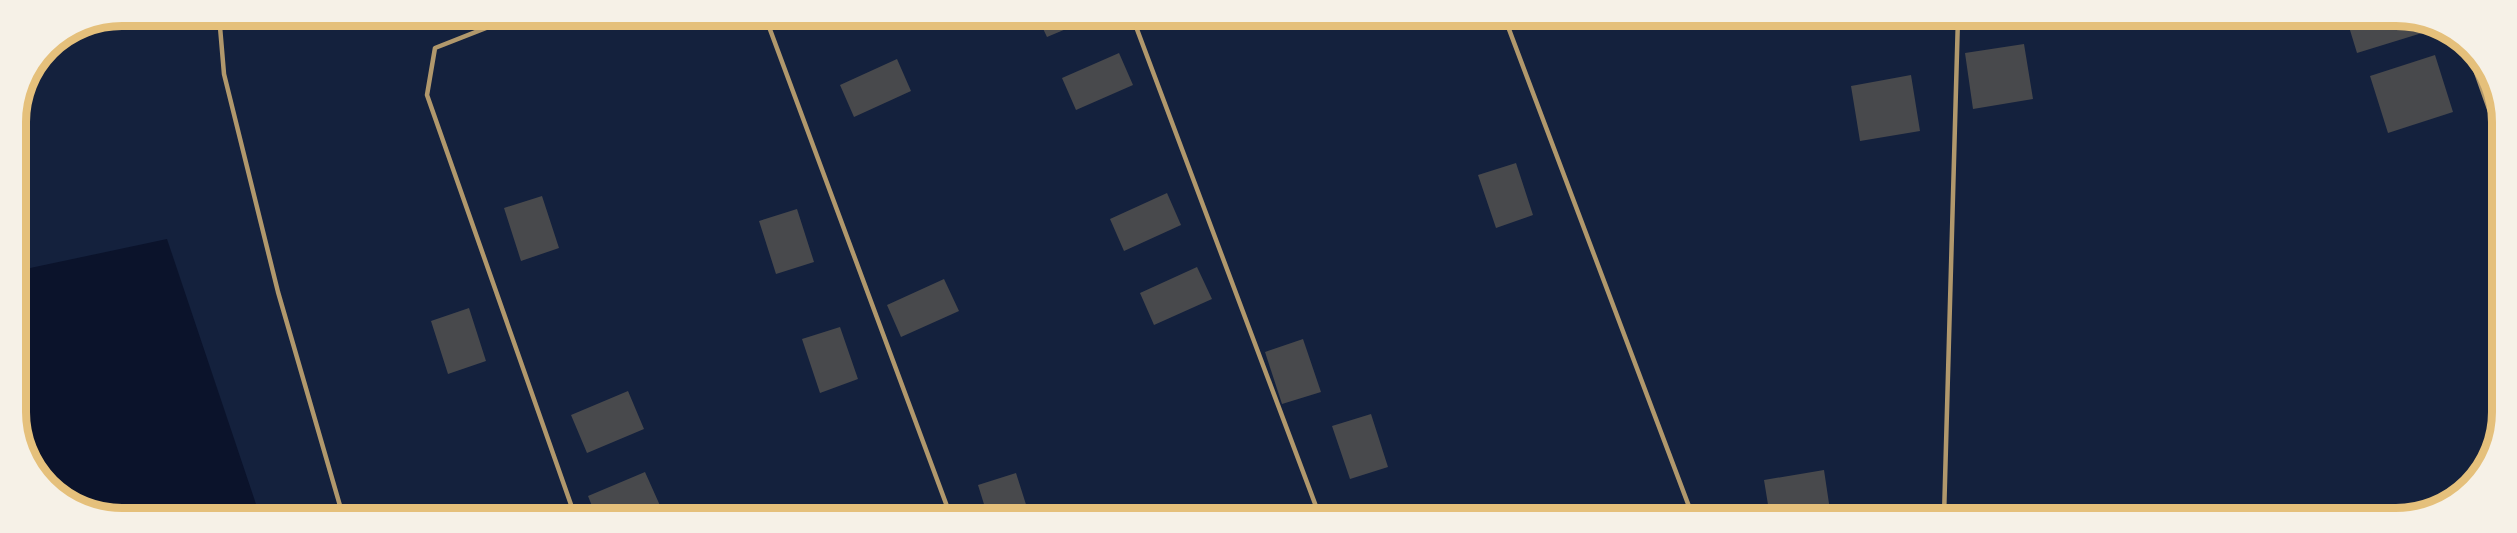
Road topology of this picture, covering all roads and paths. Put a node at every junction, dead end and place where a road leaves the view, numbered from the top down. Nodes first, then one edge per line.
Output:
1 (220, 26) edge
2 (491, 26) edge
3 (769, 26) edge
4 (1136, 26) edge
5 (1508, 26) edge
6 (1958, 26) edge
7 (2474, 66) edge
8 (2491, 115) edge
9 (341, 508) edge
10 (572, 508) edge
11 (948, 508) edge
12 (1317, 508) edge
13 (1691, 508) edge
14 (1944, 508) edge

1 - 9 lane
2 - 10 lane
3 - 11 lane
4 - 12 lane
5 - 13 lane
6 - 14 lane
7 - 8 lane

